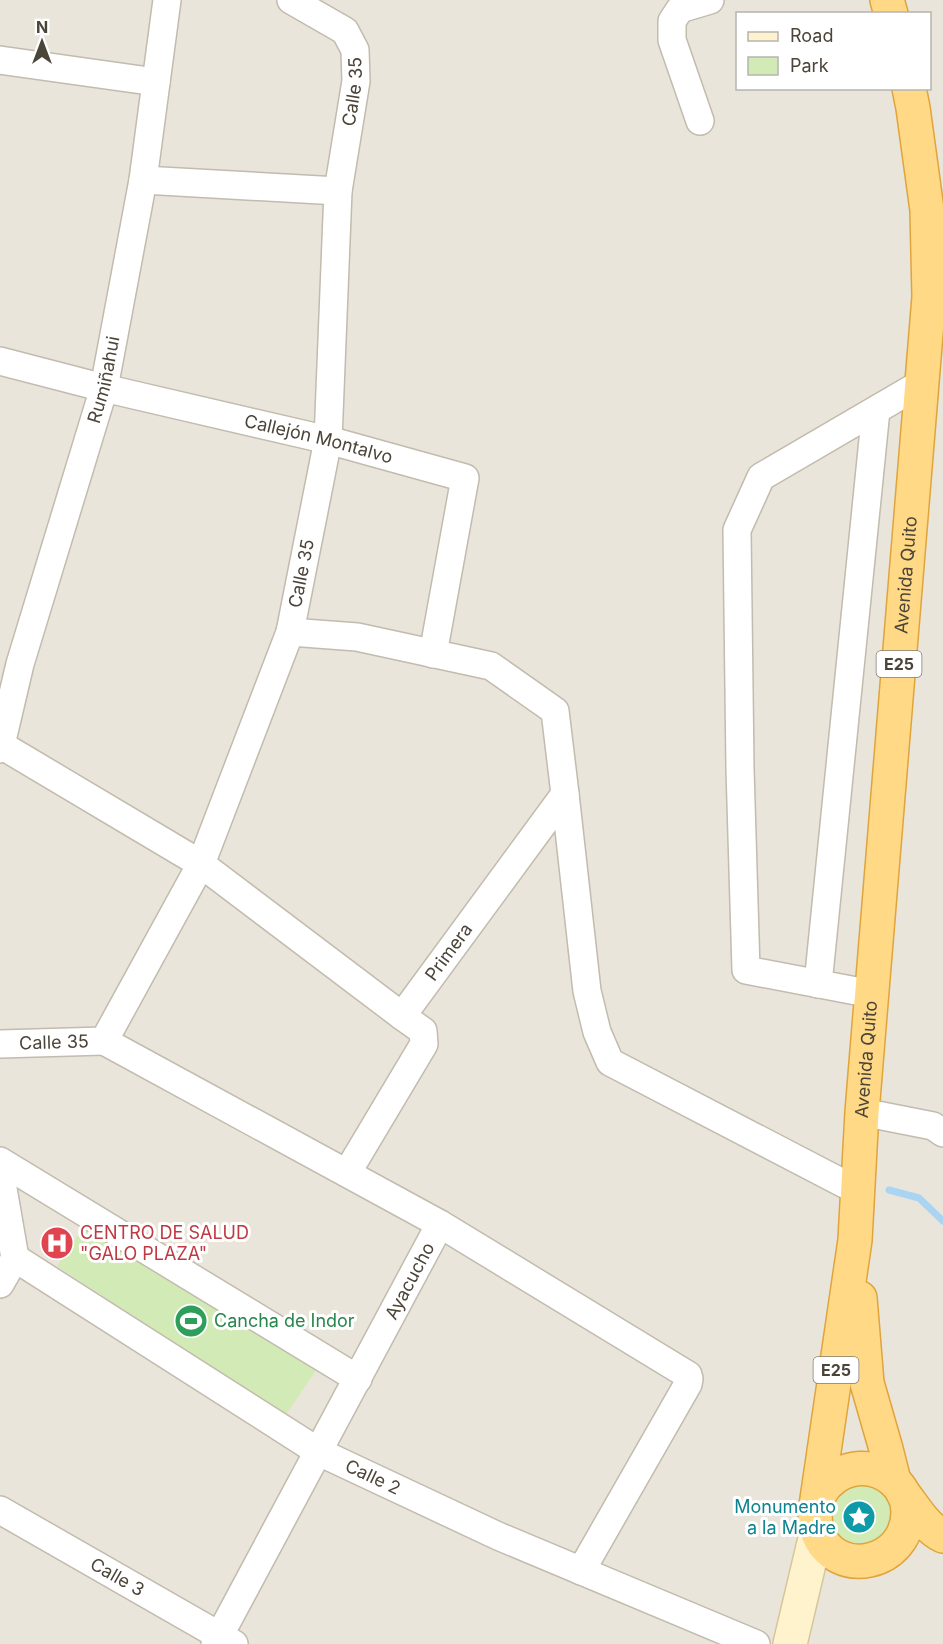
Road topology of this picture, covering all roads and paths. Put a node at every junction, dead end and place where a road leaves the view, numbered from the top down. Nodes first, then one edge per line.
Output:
1 (168, 0) edge
2 (291, 0) edge
3 (710, 0) edge
4 (0, 60) edge
5 (156, 82) junction
6 (909, 90) edge
7 (700, 121) dead end
8 (143, 180) junction
9 (338, 191) junction
10 (935, 211) edge
11 (0, 361) edge
12 (922, 383) junction
13 (105, 388) junction
14 (876, 410) junction
15 (328, 441) junction
16 (290, 632) junction
17 (433, 654) junction
18 (1, 747) edge
19 (566, 794) junction
20 (201, 864) junction
21 (818, 984) junction
22 (872, 994) junction
23 (402, 1016) junction
24 (104, 1041) junction
25 (0, 1044) edge
26 (862, 1112) junction
27 (943, 1133) edge
28 (0, 1161) edge
29 (0, 1171) edge
30 (347, 1173) junction
31 (858, 1191) junction
32 (440, 1224) junction
33 (855, 1240) junction
34 (15, 1258) junction
35 (0, 1284) edge
36 (358, 1379) junction
37 (319, 1452) junction
38 (898, 1487) junction
39 (0, 1510) edge
40 (817, 1515) junction
41 (943, 1536) edge
42 (943, 1546) edge
43 (894, 1548) junction
44 (581, 1570) junction
45 (223, 1641) edge
46 (756, 1644) edge
47 (790, 1644) edge

1 - 5 street, Rumiñahui
2 - 9 street, Calle 35
3 - 7 street
4 - 5 street
5 - 8 street, Rumiñahui
6 - 10 highway, Avenida Quito / E25
8 - 9 street
8 - 13 street, Rumiñahui
9 - 15 street, Calle 35
10 - 12 highway, Avenida Quito / E25
11 - 13 street, Callejón Montalvo
12 - 14 street
12 - 22 highway, Avenida Quito / E25
13 - 15 street, Callejón Montalvo
13 - 18 street, Rumiñahui
14 - 21 street
14 - 21 street
15 - 16 street, Calle 35
15 - 17 street, Callejón Montalvo
16 - 17 street
16 - 20 street, Calle 35
17 - 19 street
18 - 20 street
19 - 23 street, Primera
19 - 31 street
20 - 23 street
20 - 24 street, Calle 35
21 - 22 street
22 - 26 highway, Avenida Quito / E25
23 - 30 street
24 - 25 street, Calle 35
24 - 30 street, Ayacucho
26 - 27 street
26 - 31 highway, Avenida Quito / E25
28 - 36 street
29 - 34 street
30 - 32 street, Ayacucho
31 - 33 highway, Avenida Quito / E25
32 - 36 street, Ayacucho
32 - 44 street
33 - 38 highway, Avenida Quito / E25
33 - 40 highway, Avenida Quito / E25
34 - 35 street
34 - 37 street, Calle 2
36 - 37 street, Ayacucho
37 - 44 street, Calle 2
37 - 45 street, Ayacucho
38 - 40 highway, E25
38 - 41 highway, E25
38 - 43 highway, E25
39 - 45 street, Calle 3
40 - 43 highway
40 - 47 main road
42 - 43 highway
44 - 46 street, Calle 2

